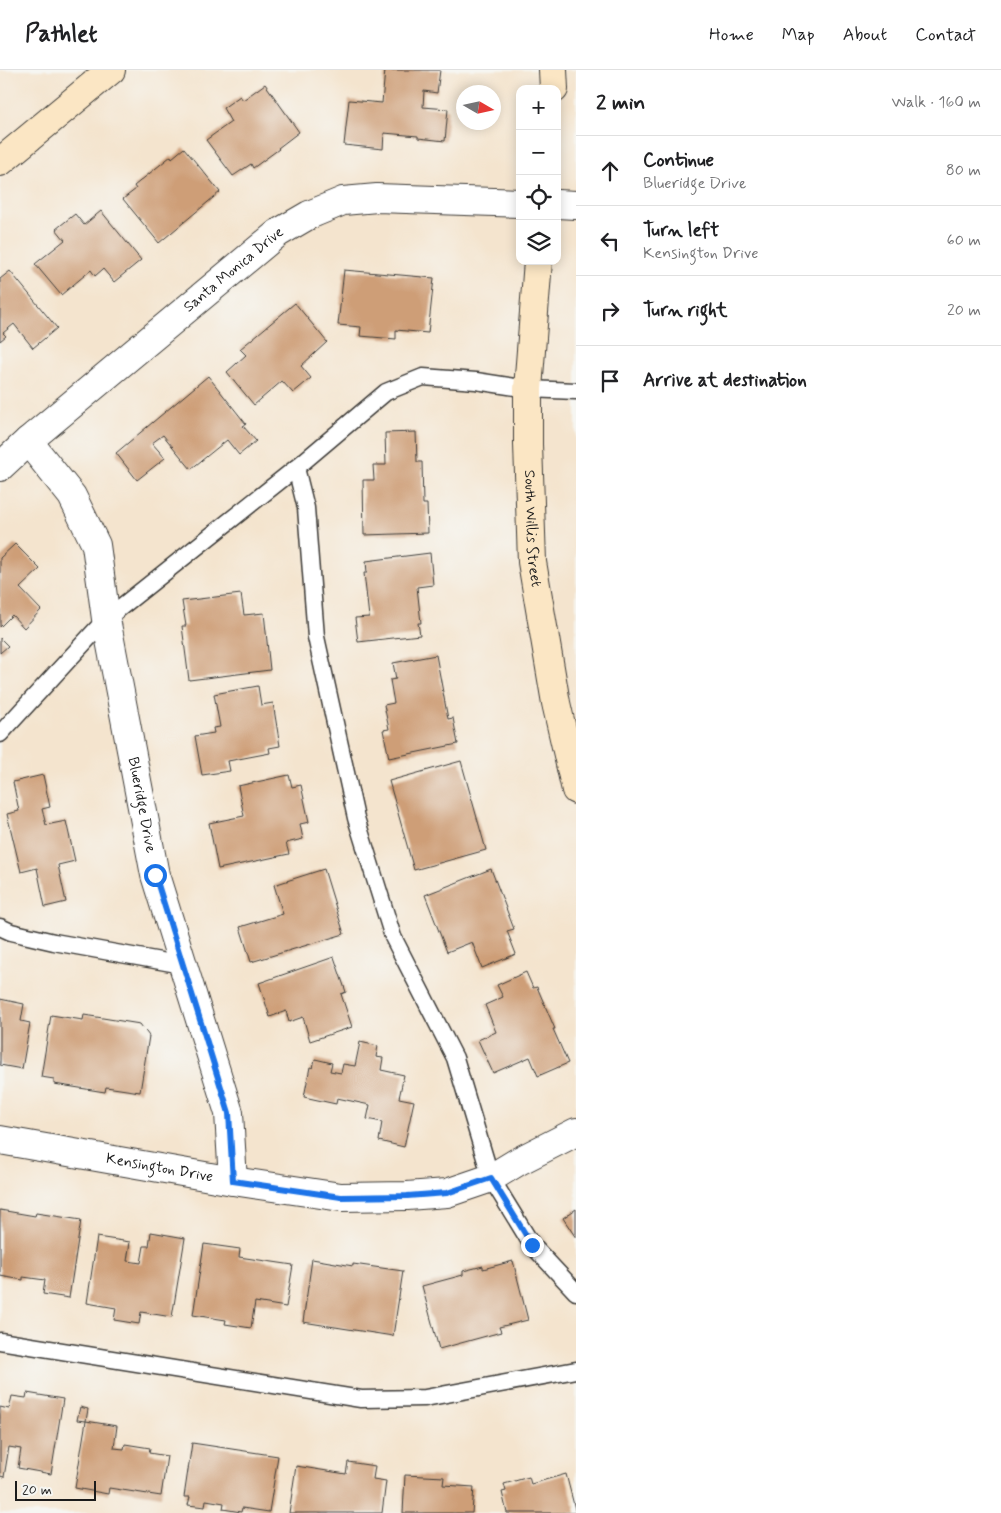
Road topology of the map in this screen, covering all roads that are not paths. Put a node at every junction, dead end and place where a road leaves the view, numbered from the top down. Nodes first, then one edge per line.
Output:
1 (111, 70) edge
2 (553, 70) edge
3 (554, 85) edge
4 (0, 162) edge
5 (516, 203) edge
6 (561, 204) edge
7 (576, 205) edge
8 (538, 265) edge
9 (528, 389) junction
10 (576, 391) edge
11 (28, 441) junction
12 (0, 467) edge
13 (296, 468) junction
14 (106, 619) junction
15 (0, 734) edge
16 (576, 790) edge
17 (0, 927) edge
18 (183, 966) junction
19 (576, 1132) edge
20 (0, 1140) edge
21 (491, 1178) junction
22 (233, 1181) junction
23 (576, 1292) edge
24 (0, 1341) edge
25 (576, 1370) edge

1 - 4 street
2 - 3 street
5 - 11 street, Santa Monica Drive
6 - 7 street
8 - 9 street, South Willis Street
9 - 10 lane
9 - 13 lane
9 - 16 street, South Willis Street
11 - 12 street, Santa Monica Drive
11 - 14 street, Blueridge Drive
13 - 14 lane
13 - 21 lane
14 - 15 lane
14 - 18 street, Blueridge Drive
17 - 18 lane
18 - 22 street, Blueridge Drive
19 - 21 street, Kensington Drive
20 - 22 street, Kensington Drive
21 - 22 street, Kensington Drive
21 - 23 lane
24 - 25 lane

